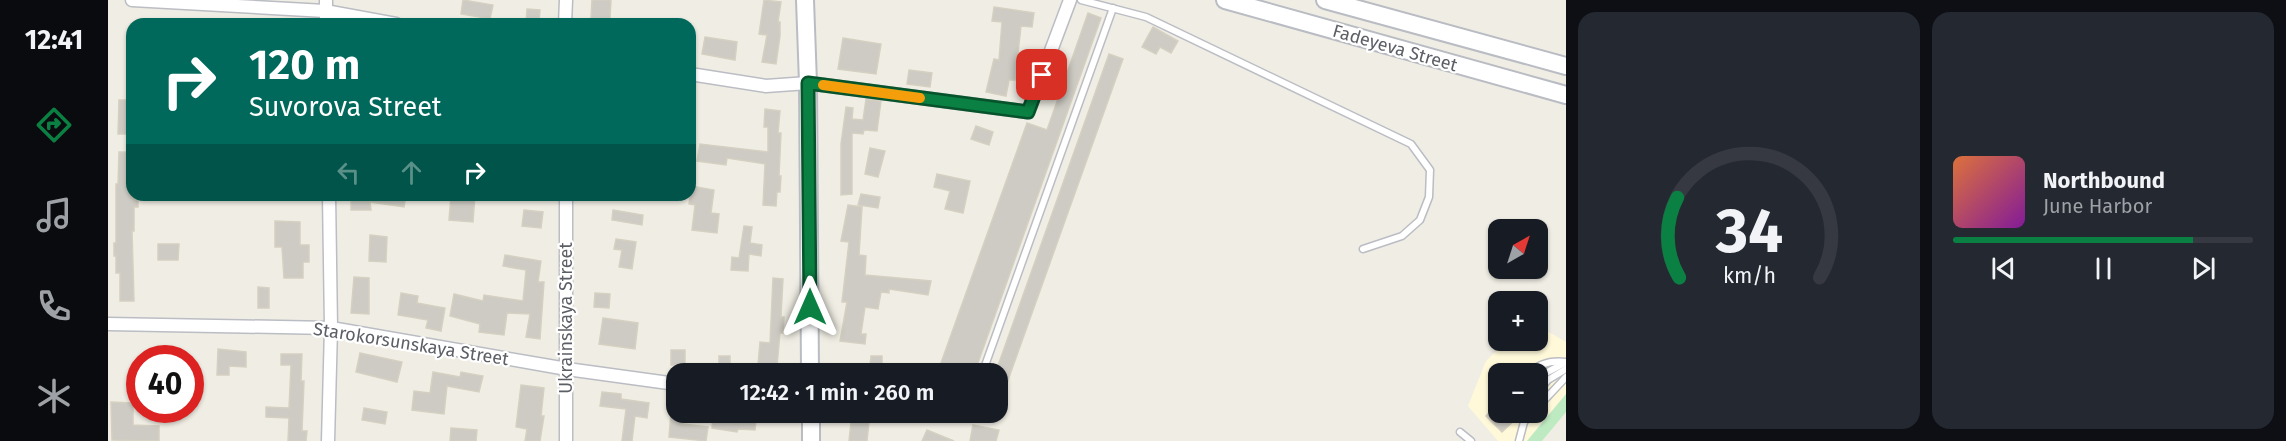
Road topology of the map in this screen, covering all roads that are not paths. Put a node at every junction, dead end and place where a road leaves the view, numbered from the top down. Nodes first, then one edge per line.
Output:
1 (132, 0) edge
2 (566, 0) edge
3 (805, 0) edge
4 (1070, 0) edge
5 (1081, 0) edge
6 (1225, 0) edge
7 (1325, 0) edge
8 (1113, 8) junction
9 (326, 12) edge
10 (361, 18) edge
11 (565, 18) edge
12 (1566, 66) edge
13 (696, 75) edge
14 (808, 83) junction
15 (1566, 95) edge
16 (329, 201) edge
17 (566, 201) edge
18 (1363, 249) dead end
19 (108, 324) edge
20 (331, 328) junction
21 (1566, 362) edge
22 (810, 363) edge
23 (986, 363) edge
24 (1545, 363) edge
25 (567, 369) junction
26 (1566, 369) edge
27 (1548, 372) edge
28 (1566, 377) edge
29 (1548, 380) edge
30 (666, 383) edge
31 (1548, 396) edge
32 (811, 423) edge
33 (1524, 423) edge
34 (1460, 432) dead end
35 (328, 441) edge
36 (566, 441) edge
37 (811, 441) edge
38 (1471, 441) edge
39 (1517, 441) edge

1 - 9 street
2 - 11 street
3 - 14 main road
4 - 14 street
5 - 8 lane
6 - 15 main road, Fadeyeva Street
7 - 12 main road, Fadeyeva Street
8 - 18 lane
8 - 23 lane
9 - 10 street
13 - 14 street
14 - 22 main road
16 - 20 street
17 - 25 street, Ukrainskaya Street
19 - 20 street, Starokorsunskaya Street
20 - 25 street, Starokorsunskaya Street
20 - 35 street
21 - 24 lane
21 - 27 lane
25 - 30 street, Starokorsunskaya Street
25 - 36 street, Ukrainskaya Street
26 - 29 lane
28 - 31 lane
32 - 37 main road
33 - 39 lane
34 - 38 lane

